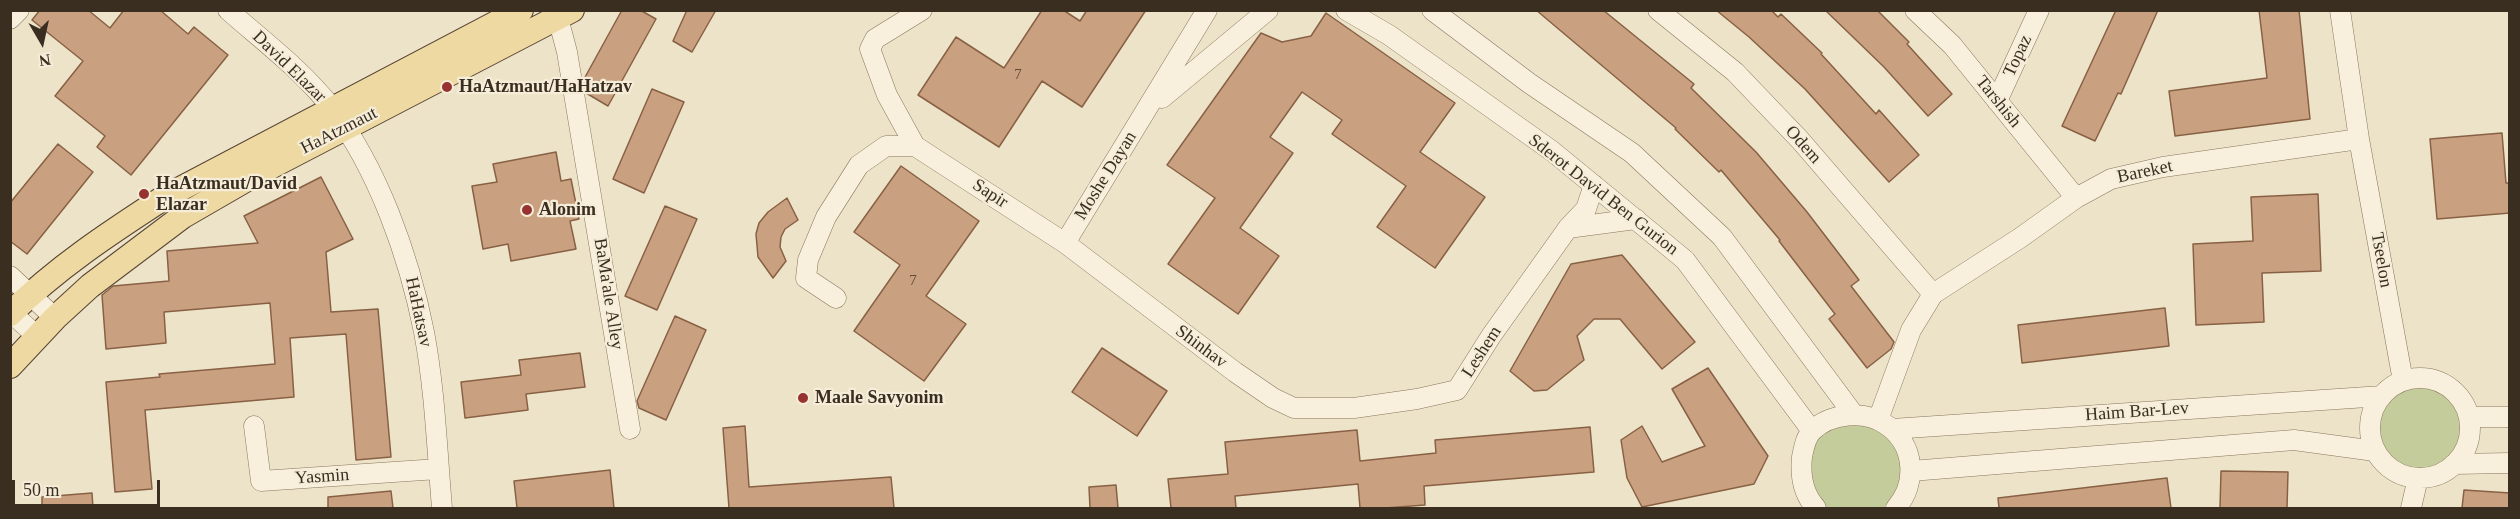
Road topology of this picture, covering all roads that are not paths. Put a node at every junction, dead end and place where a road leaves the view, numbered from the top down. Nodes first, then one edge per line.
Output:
1 (19, 10) edge
2 (228, 10) edge
3 (521, 10) edge
4 (922, 10) edge
5 (1207, 10) edge
6 (1268, 10) edge
7 (1346, 10) edge
8 (1432, 10) edge
9 (1658, 10) edge
10 (1915, 10) edge
11 (2039, 10) edge
12 (2340, 10) edge
13 (565, 14) edge
14 (10, 19) edge
15 (1997, 101) junction
16 (1148, 110) junction
17 (338, 119) junction
18 (2360, 139) junction
19 (915, 146) junction
20 (1594, 185) junction
21 (2076, 198) junction
22 (1636, 219) junction
23 (1568, 228) junction
24 (1065, 243) junction
25 (10, 276) edge
26 (31, 294) junction
27 (1933, 294) junction
28 (836, 298) dead end
29 (11, 313) edge
30 (55, 318) junction
31 (37, 336) junction
32 (10, 366) edge
33 (2403, 381) junction
34 (2382, 396) junction
35 (1354, 408) joint
36 (1854, 415) junction
37 (2469, 417) junction
38 (2510, 417) edge
39 (1885, 424) junction
40 (254, 426) dead end
41 (630, 429) dead end
42 (1812, 431) junction
43 (2375, 451) junction
44 (2510, 463) edge
45 (2454, 464) junction
46 (438, 469) junction
47 (1911, 471) junction
48 (2418, 478) junction
49 (442, 508) edge
50 (1816, 508) edge
51 (1896, 508) edge
52 (2411, 508) edge

1 - 14 street
2 - 17 street, David Elazar
3 - 17 main road, HaAtzmaut
4 - 19 street
5 - 16 street, Moshe Dayan
6 - 16 street, Moshe Dayan
7 - 20 street, Sderot David Ben Gurion
8 - 36 street
9 - 27 street, Odem
10 - 15 street, Tarshish
11 - 15 street, Topaz
12 - 18 street, Tseelon
13 - 17 main road, HaAtzmaut
13 - 41 street, BaMa'ale Alley
15 - 21 street, Tarshish
16 - 24 street, Moshe Dayan
17 - 26 main road, HaAtzmaut
17 - 30 main road, HaAtzmaut
17 - 46 street, HaHatsav
18 - 21 street, Bareket
18 - 33 street, Tseelon
19 - 24 street, Sapir
19 - 28 street
20 - 22 street, Sderot David Ben Gurion
20 - 23 street, Leshem
21 - 27 street, Bareket
22 - 23 street
22 - 42 street, Sderot David Ben Gurion
23 - 35 street, Leshem
24 - 35 street, Shinhav
25 - 26 street
26 - 29 main road, HaAtzmaut
26 - 30 street
27 - 39 street, Bareket
29 - 31 street
30 - 31 main road, HaAtzmaut
31 - 32 main road, HaAtzmaut
33 - 34 street
33 - 37 street
34 - 39 street, Haim Bar-Lev
34 - 43 street
36 - 39 street, Haim Bar-Lev
36 - 42 street
37 - 38 street
37 - 45 street
39 - 47 street
40 - 46 street, Yasmin
42 - 50 street
43 - 47 street
43 - 48 street
44 - 45 street
45 - 48 street
46 - 49 street, HaHatsav
47 - 51 street
48 - 52 street

